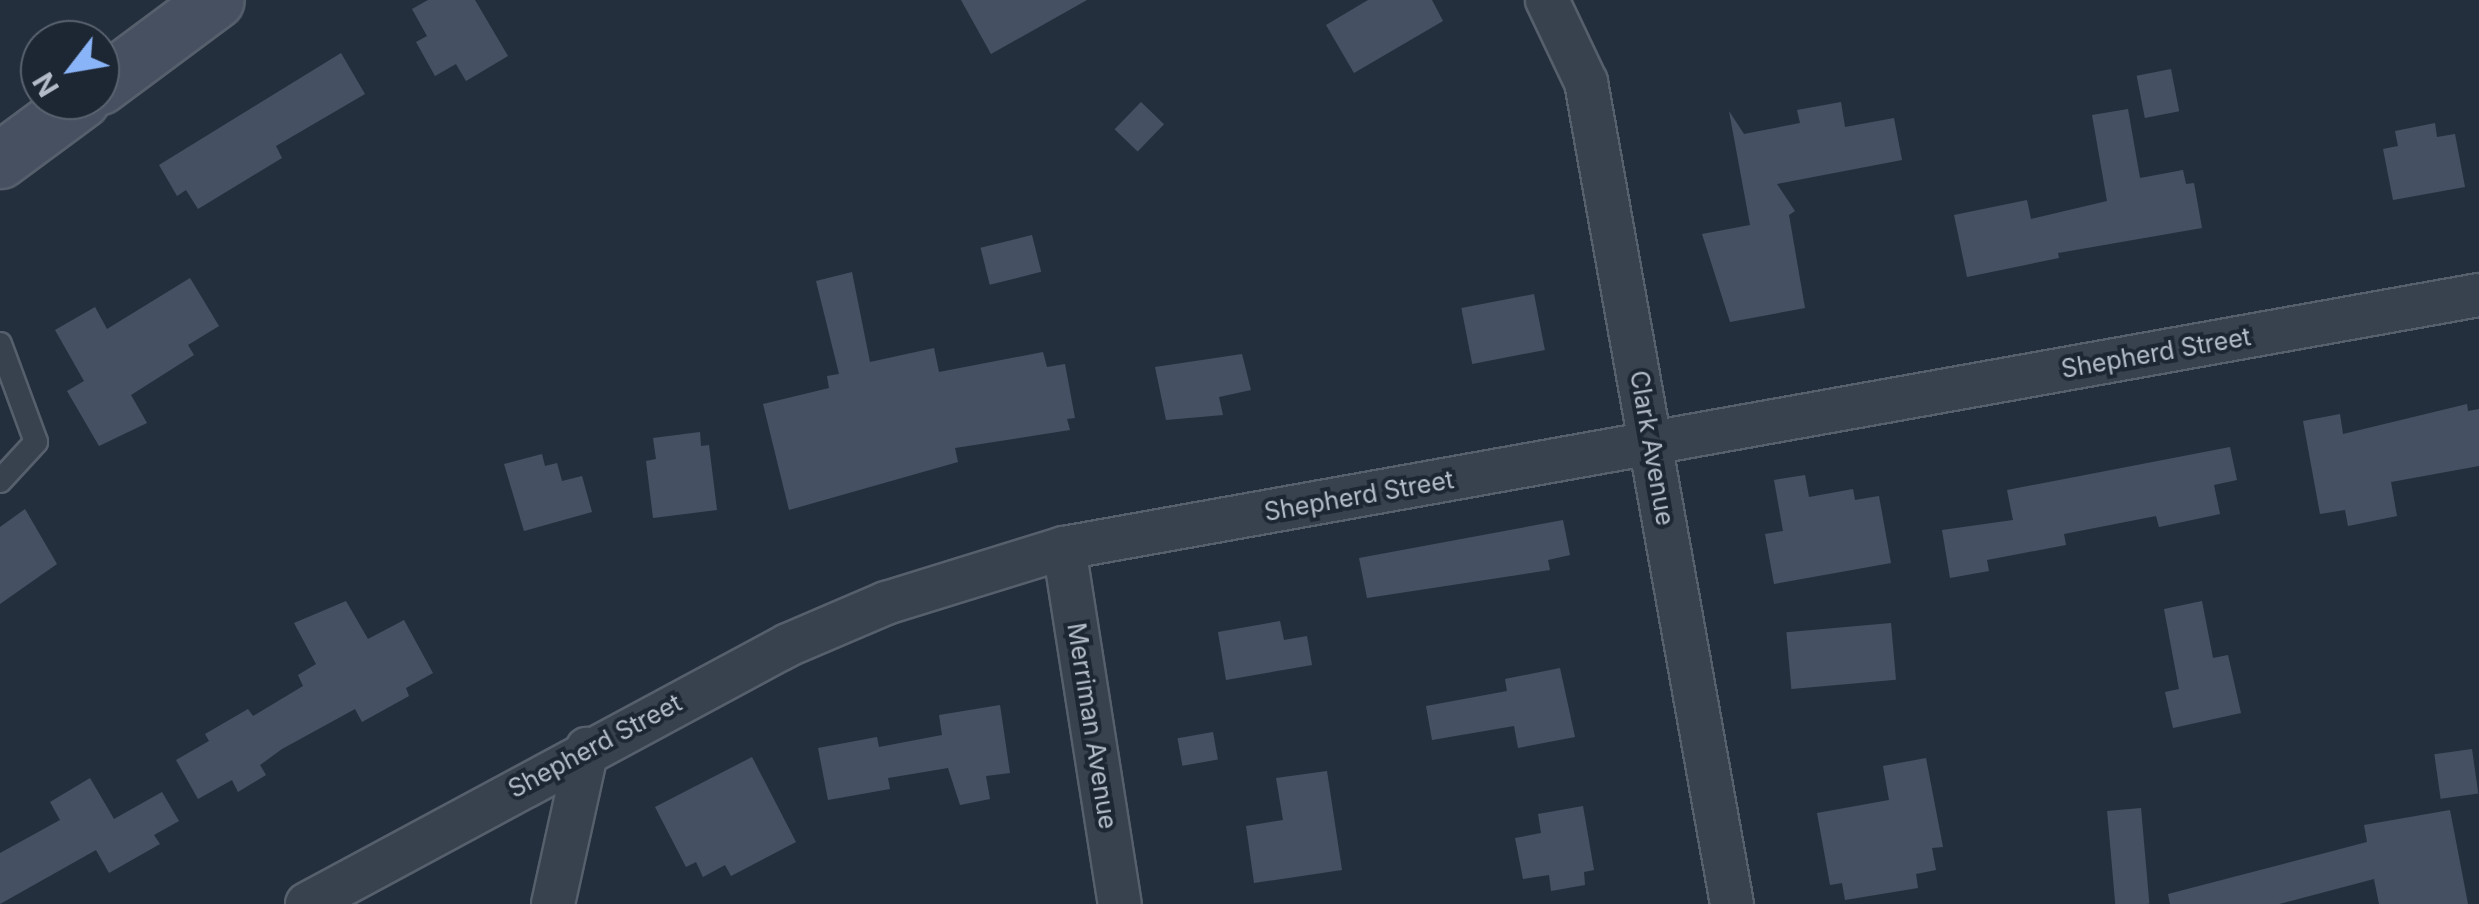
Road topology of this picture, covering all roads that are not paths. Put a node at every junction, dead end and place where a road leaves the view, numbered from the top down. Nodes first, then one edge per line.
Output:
1 (216, 0) edge
2 (1547, 0) edge
3 (120, 71) edge
4 (54, 120) edge
5 (0, 160) edge
6 (2479, 296) edge
7 (0, 344) edge
8 (1652, 444) junction
9 (0, 481) edge
10 (1064, 548) junction
11 (587, 749) junction
12 (307, 904) edge
13 (553, 904) edge
14 (1120, 904) edge
15 (1732, 904) edge

1 - 3 main road
2 - 8 street, Clark Avenue
4 - 5 main road
6 - 8 street, Shepherd Street
7 - 9 lane
8 - 10 street, Shepherd Street
8 - 15 street, Clark Avenue
10 - 11 street, Shepherd Street
10 - 14 street, Merriman Avenue
11 - 12 street, Shepherd Street
11 - 13 street

